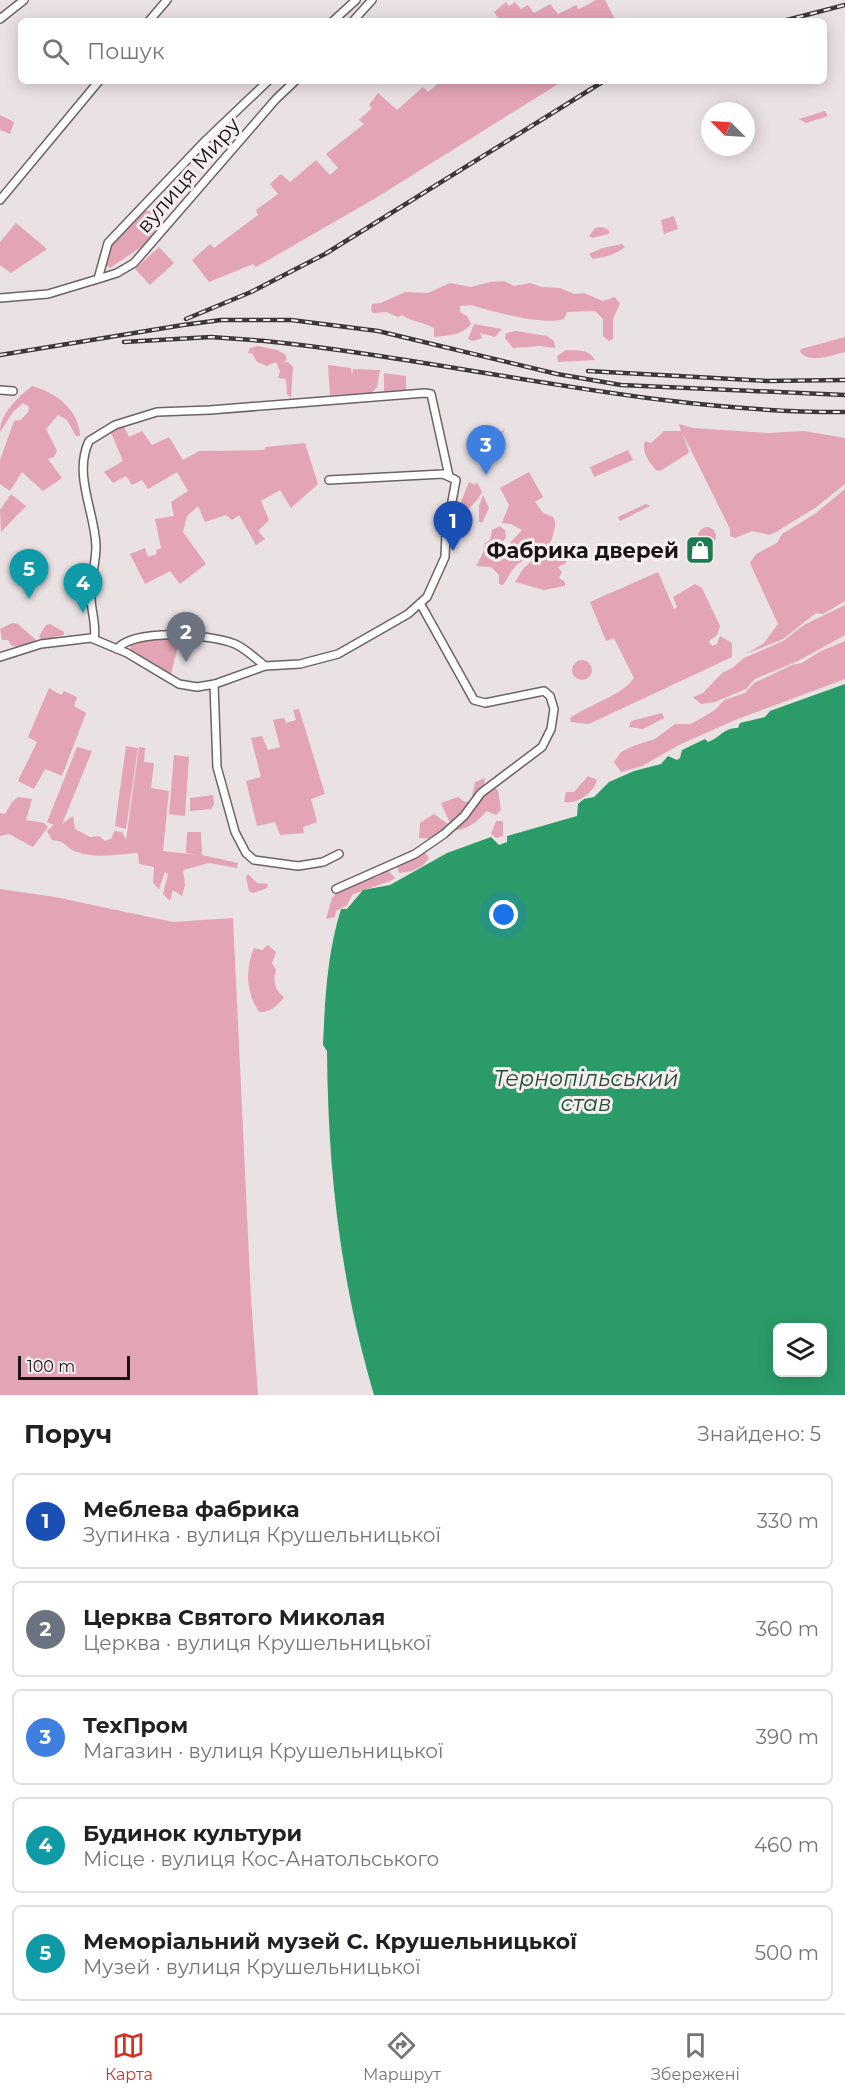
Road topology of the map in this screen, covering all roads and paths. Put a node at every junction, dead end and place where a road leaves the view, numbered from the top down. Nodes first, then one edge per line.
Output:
1 (24, 0) edge
2 (167, 0) edge
3 (356, 0) edge
4 (372, 0) edge
5 (152, 18) edge
6 (336, 18) edge
7 (356, 18) edge
8 (0, 19) edge
9 (97, 84) edge
10 (265, 84) edge
11 (292, 84) edge
12 (0, 200) edge
13 (98, 279) junction
14 (0, 298) edge
15 (0, 390) edge
16 (14, 391) dead end
17 (453, 478) junction
18 (329, 480) dead end
19 (420, 603) junction
20 (94, 639) junction
21 (117, 649) junction
22 (0, 657) edge
23 (265, 666) junction
24 (214, 684) junction
25 (339, 854) dead end
26 (336, 889) dead end

1 - 8 street
2 - 5 street
3 - 6 street
4 - 7 street
9 - 12 street
10 - 13 street, вулиця Миру
11 - 13 street, вулиця Миру
13 - 14 street, вулиця Миру
15 - 16 street
17 - 18 street
17 - 19 street
17 - 20 street
19 - 23 street
19 - 26 street
20 - 21 street
20 - 22 street
21 - 23 street
21 - 24 street
23 - 24 street
24 - 25 street

